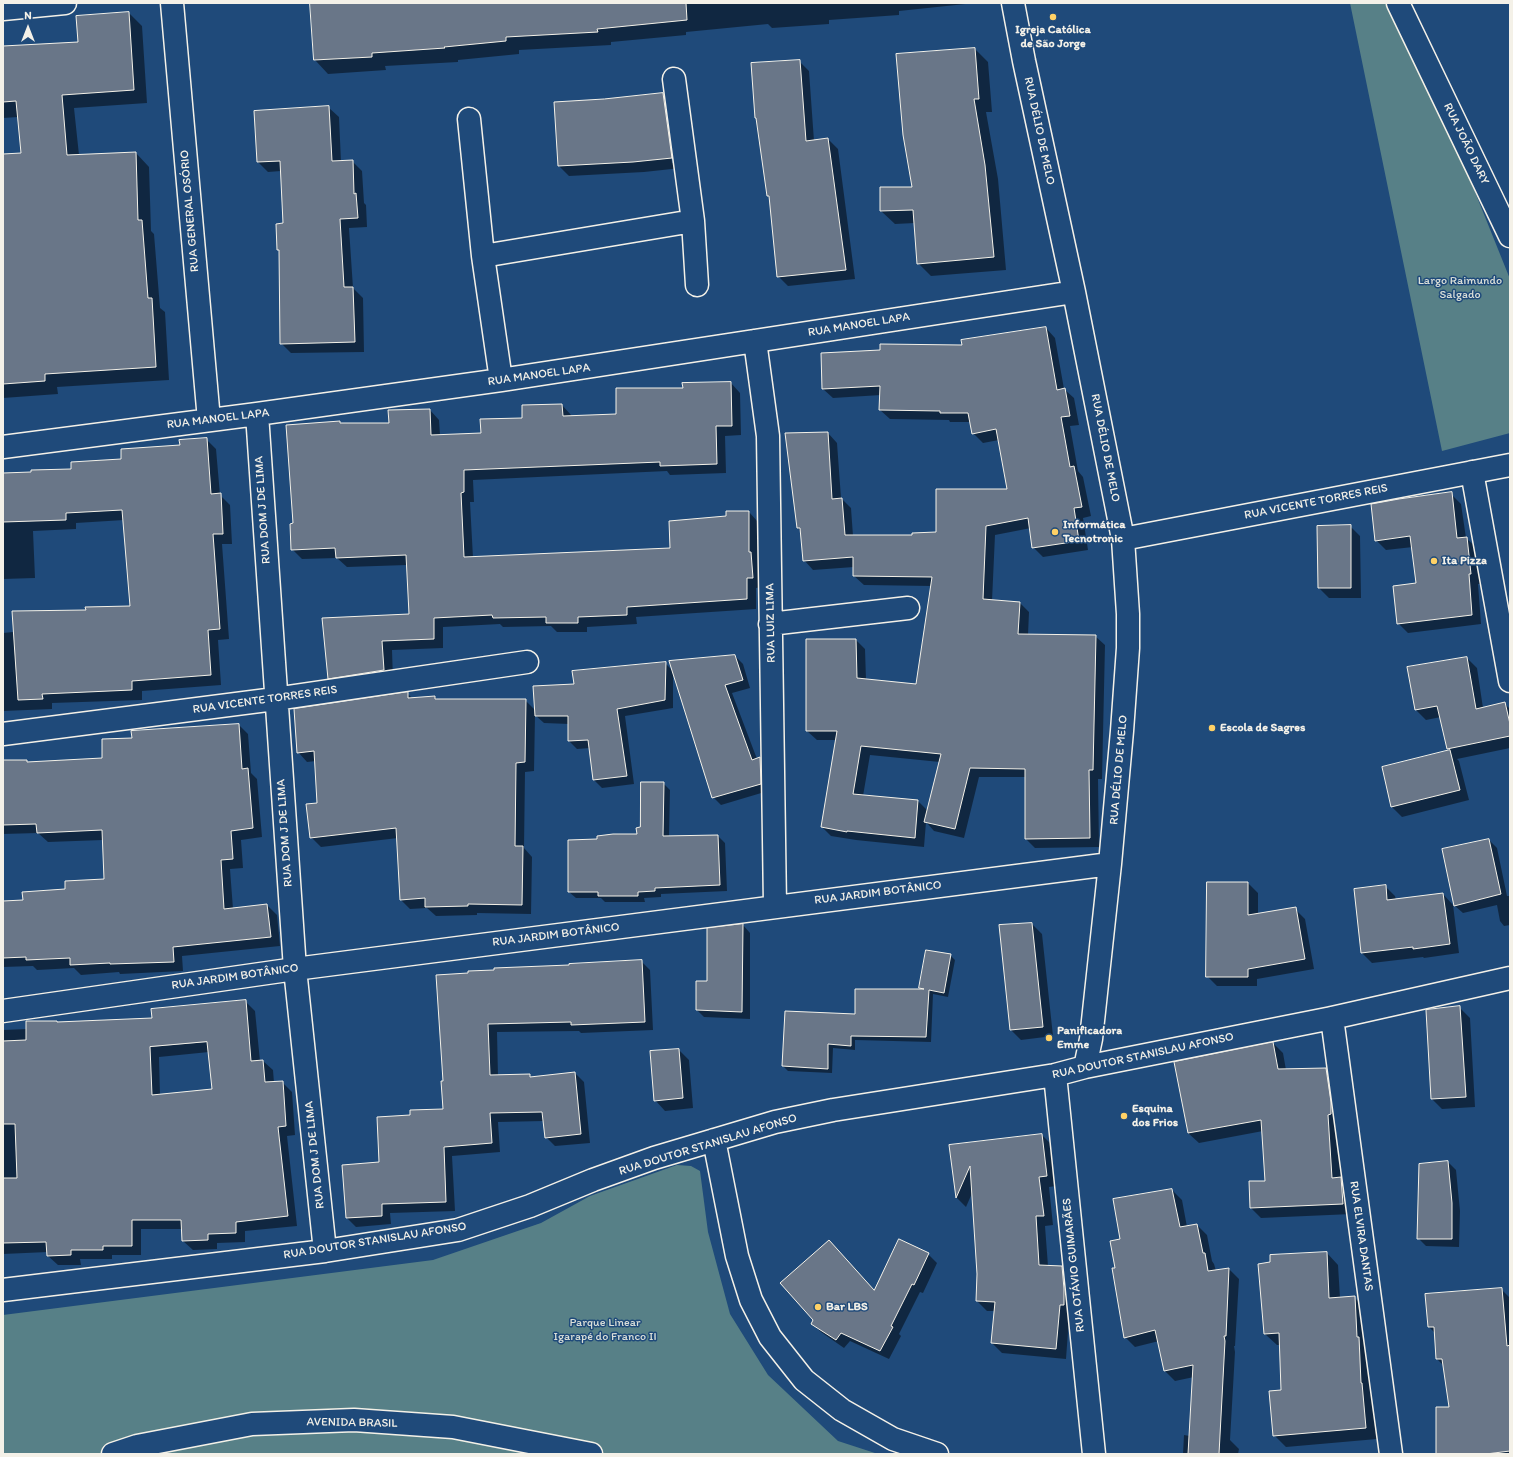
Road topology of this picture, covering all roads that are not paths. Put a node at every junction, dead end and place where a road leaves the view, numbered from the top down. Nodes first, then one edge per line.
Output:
1 (65, 3) edge
2 (172, 3) edge
3 (1013, 3) edge
4 (1398, 3) edge
5 (3, 9) edge
6 (674, 79) dead end
7 (469, 119) dead end
8 (693, 221) junction
9 (1510, 236) edge
10 (483, 256) junction
11 (697, 285) dead end
12 (1074, 292) junction
13 (755, 341) junction
14 (501, 380) junction
15 (257, 414) junction
16 (209, 420) junction
17 (3, 447) edge
18 (1510, 465) edge
19 (1472, 472) junction
20 (1123, 539) junction
21 (908, 608) dead end
22 (770, 624) junction
23 (527, 662) dead end
24 (1510, 681) edge
25 (275, 700) junction
26 (3, 734) edge
27 (1110, 864) junction
28 (775, 906) junction
29 (294, 969) junction
30 (1510, 978) edge
31 (3, 1011) edge
32 (1332, 1018) junction
33 (1084, 1067) junction
34 (1055, 1075) junction
35 (714, 1140) junction
36 (325, 1251) junction
37 (3, 1290) edge
38 (113, 1454) edge
39 (591, 1454) edge
40 (936, 1454) edge
41 (1094, 1454) edge
42 (1391, 1454) edge

1 - 5 main road
2 - 16 main road, RUA GENERAL OSÓRIO
3 - 12 main road, RUA DÉLIO DE MELO
4 - 9 main road, RUA JOÃO DARY
6 - 8 main road
7 - 10 main road
8 - 10 main road
8 - 11 main road
10 - 14 main road
12 - 13 main road, RUA MANOEL LAPA
12 - 20 main road, RUA DÉLIO DE MELO
13 - 14 main road, RUA MANOEL LAPA
13 - 22 main road, RUA LUIZ LIMA
14 - 15 main road, RUA MANOEL LAPA
15 - 16 main road, RUA MANOEL LAPA
15 - 25 main road, RUA DOM J DE LIMA
16 - 17 main road, RUA MANOEL LAPA
18 - 19 main road, RUA VICENTE TORRES REIS
19 - 20 main road, RUA VICENTE TORRES REIS
19 - 24 main road
20 - 27 main road, RUA DÉLIO DE MELO
21 - 22 main road
22 - 28 main road, RUA LUIZ LIMA
23 - 25 main road, RUA VICENTE TORRES REIS
25 - 26 main road, RUA VICENTE TORRES REIS
25 - 29 main road, RUA DOM J DE LIMA
27 - 28 main road, RUA JARDIM BOTÂNICO
27 - 33 main road, RUA DÉLIO DE MELO
28 - 29 main road, RUA JARDIM BOTÂNICO
29 - 31 main road, RUA JARDIM BOTÂNICO
29 - 36 main road, RUA DOM J DE LIMA
30 - 32 main road, RUA DOUTOR STANISLAU AFONSO
32 - 33 main road, RUA DOUTOR STANISLAU AFONSO
32 - 42 main road, RUA ELVIRA DANTAS
33 - 34 main road, RUA DOUTOR STANISLAU AFONSO
34 - 35 main road, RUA DOUTOR STANISLAU AFONSO
34 - 41 main road, RUA OTÁVIO GUIMARÃES
35 - 36 main road, RUA DOUTOR STANISLAU AFONSO
35 - 40 main road
36 - 37 main road, RUA DOUTOR STANISLAU AFONSO
38 - 39 main road, AVENIDA BRASIL

